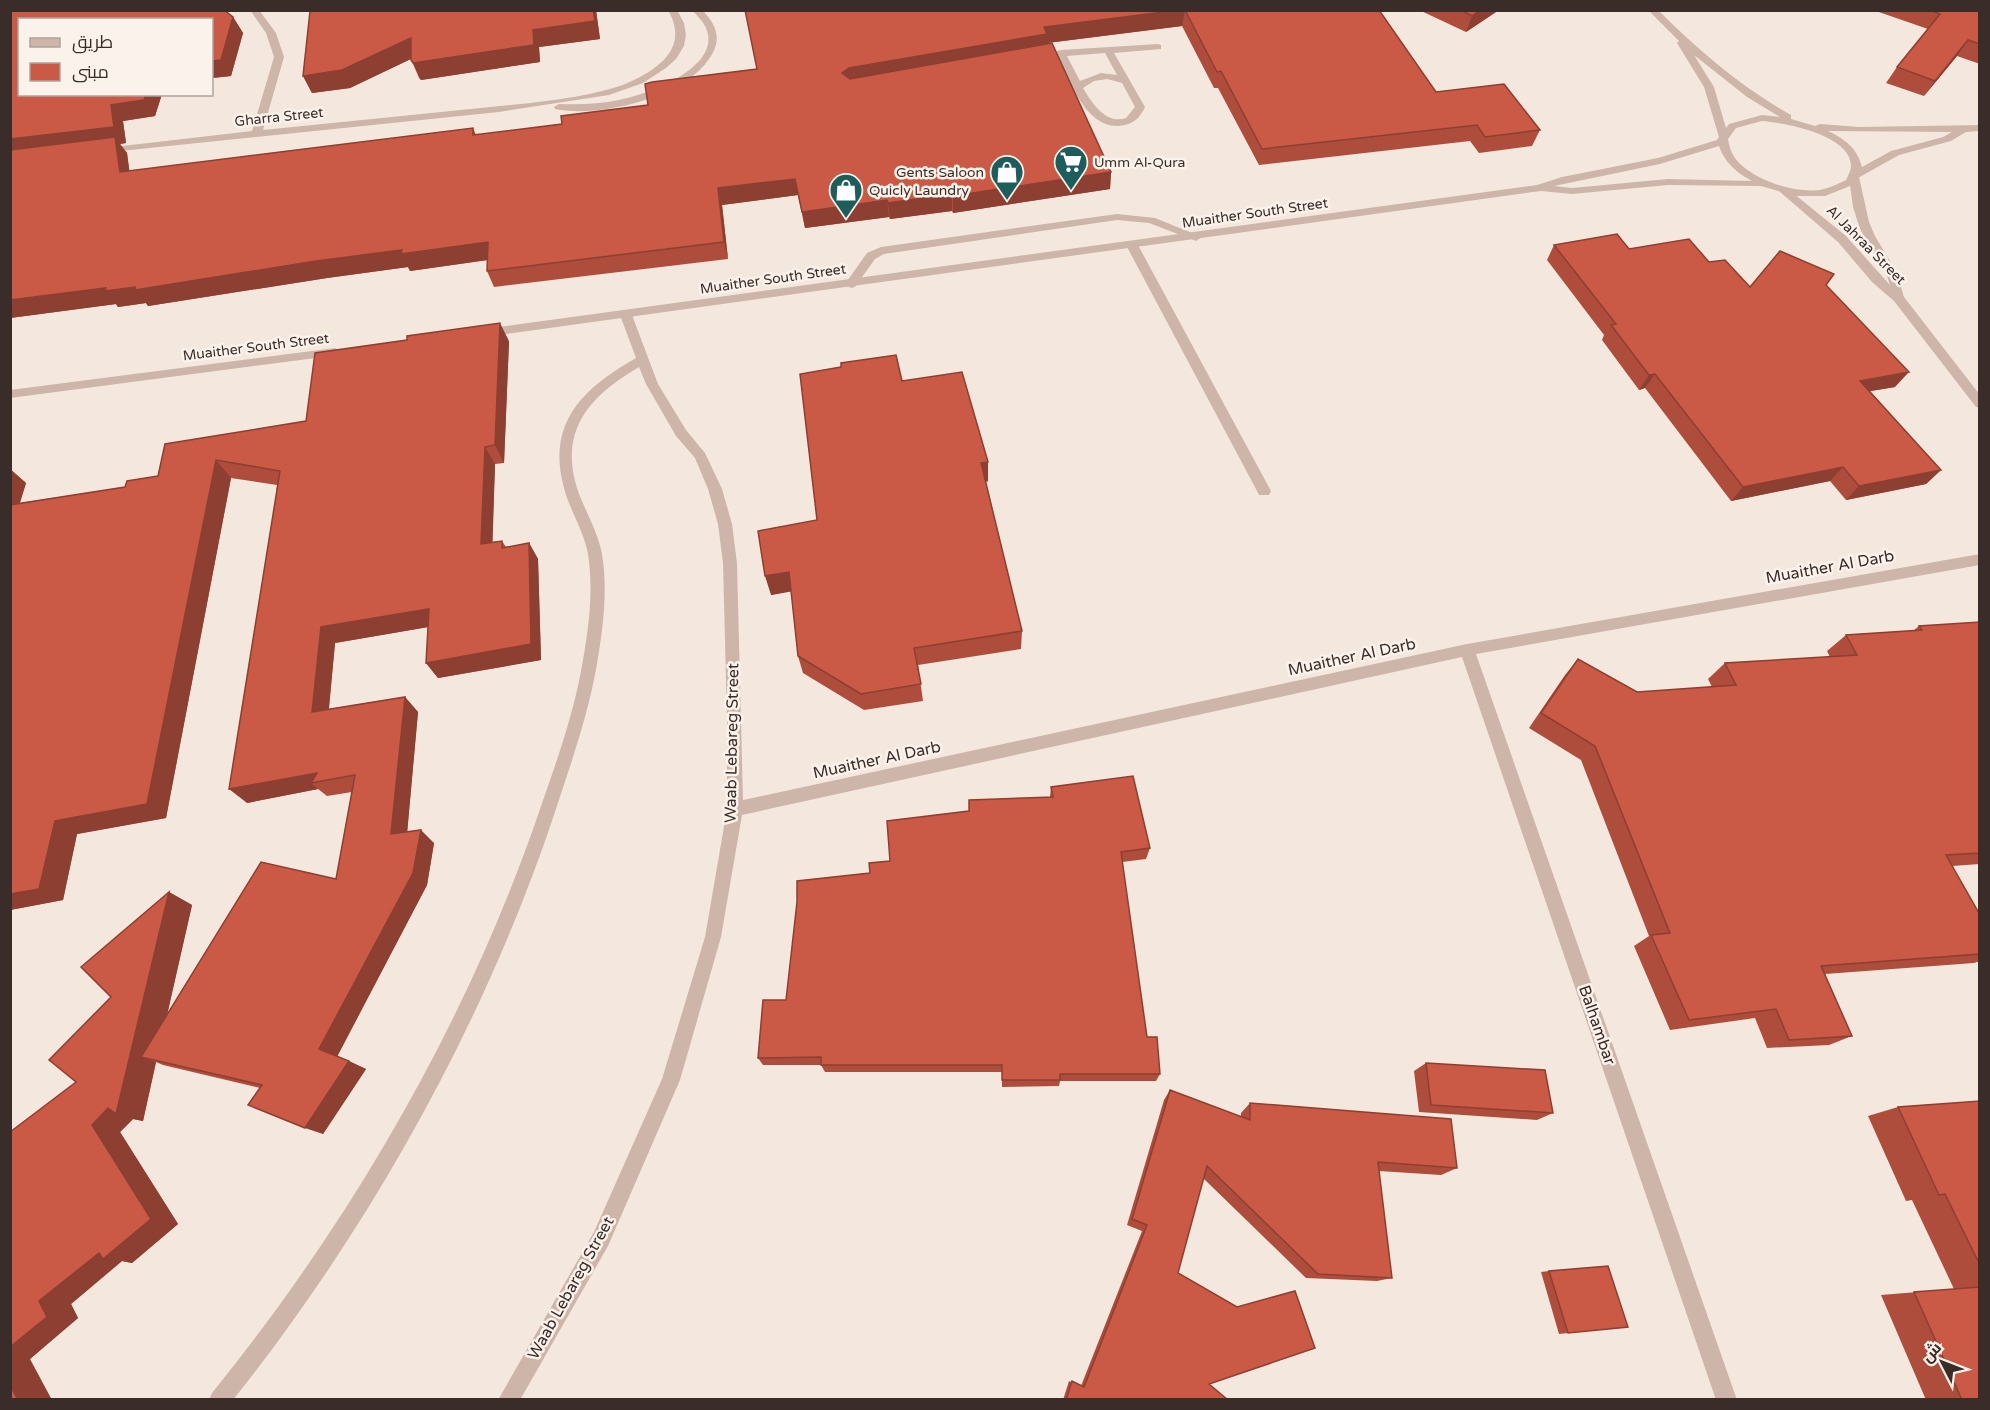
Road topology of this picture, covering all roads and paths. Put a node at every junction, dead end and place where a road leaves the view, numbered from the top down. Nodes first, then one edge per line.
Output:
1 (254, 10) edge
2 (672, 10) edge
3 (696, 10) edge
4 (1652, 10) edge
5 (1680, 38) junction
6 (1158, 47) dead end
7 (1108, 50) junction
8 (1062, 53) junction
9 (1026, 59) edge
10 (1125, 81) junction
11 (1079, 86) junction
12 (550, 105) junction
13 (1803, 124) junction
14 (1980, 128) edge
15 (1962, 131) junction
16 (257, 132) junction
17 (1723, 138) junction
18 (93, 152) edge
19 (1854, 176) junction
20 (1763, 184) junction
21 (1539, 188) junction
22 (1784, 191) junction
23 (1196, 237) junction
24 (1132, 245) junction
25 (851, 284) junction
26 (1898, 298) junction
27 (626, 315) junction
28 (472, 334) edge
29 (342, 351) edge
30 (643, 359) junction
31 (10, 394) edge
32 (1980, 404) edge
33 (1264, 491) dead end
34 (1980, 559) edge
35 (1467, 650) junction
36 (735, 809) junction
37 (219, 1400) edge
38 (508, 1400) edge
39 (1727, 1400) edge

1 - 16 street
2 - 12 street, Gharra Street
3 - 12 street, Gharra Street
4 - 5 street
5 - 13 street
5 - 17 street
6 - 7 street
7 - 8 street
7 - 10 street
8 - 9 street
8 - 11 street
10 - 11 street
10 - 11 street
12 - 16 street, Gharra Street
13 - 15 street
13 - 17 street, Muaither South Street
13 - 19 street, Al Jahraa Street
14 - 15 street
15 - 19 street
16 - 18 street, Gharra Street
17 - 20 street
17 - 21 street, Muaither South Street
19 - 22 street
19 - 26 street, Al Jahraa Street
20 - 21 street, Muaither South Street
20 - 22 street
21 - 23 street, Muaither South Street
22 - 26 street, Al Jahraa Street
23 - 24 street, Muaither South Street
23 - 25 street
24 - 25 street, Muaither South Street
24 - 33 street
25 - 27 street, Muaither South Street
26 - 32 street, Al Jahraa Street
27 - 28 street, Muaither South Street
27 - 30 street, Waab Lebareg Street
29 - 31 street, Muaither South Street
30 - 36 street, Waab Lebareg Street
30 - 37 street
34 - 35 street, Muaither Al Darb
35 - 36 street, Muaither Al Darb
35 - 39 street, Balhambar
36 - 38 street, Waab Lebareg Street

